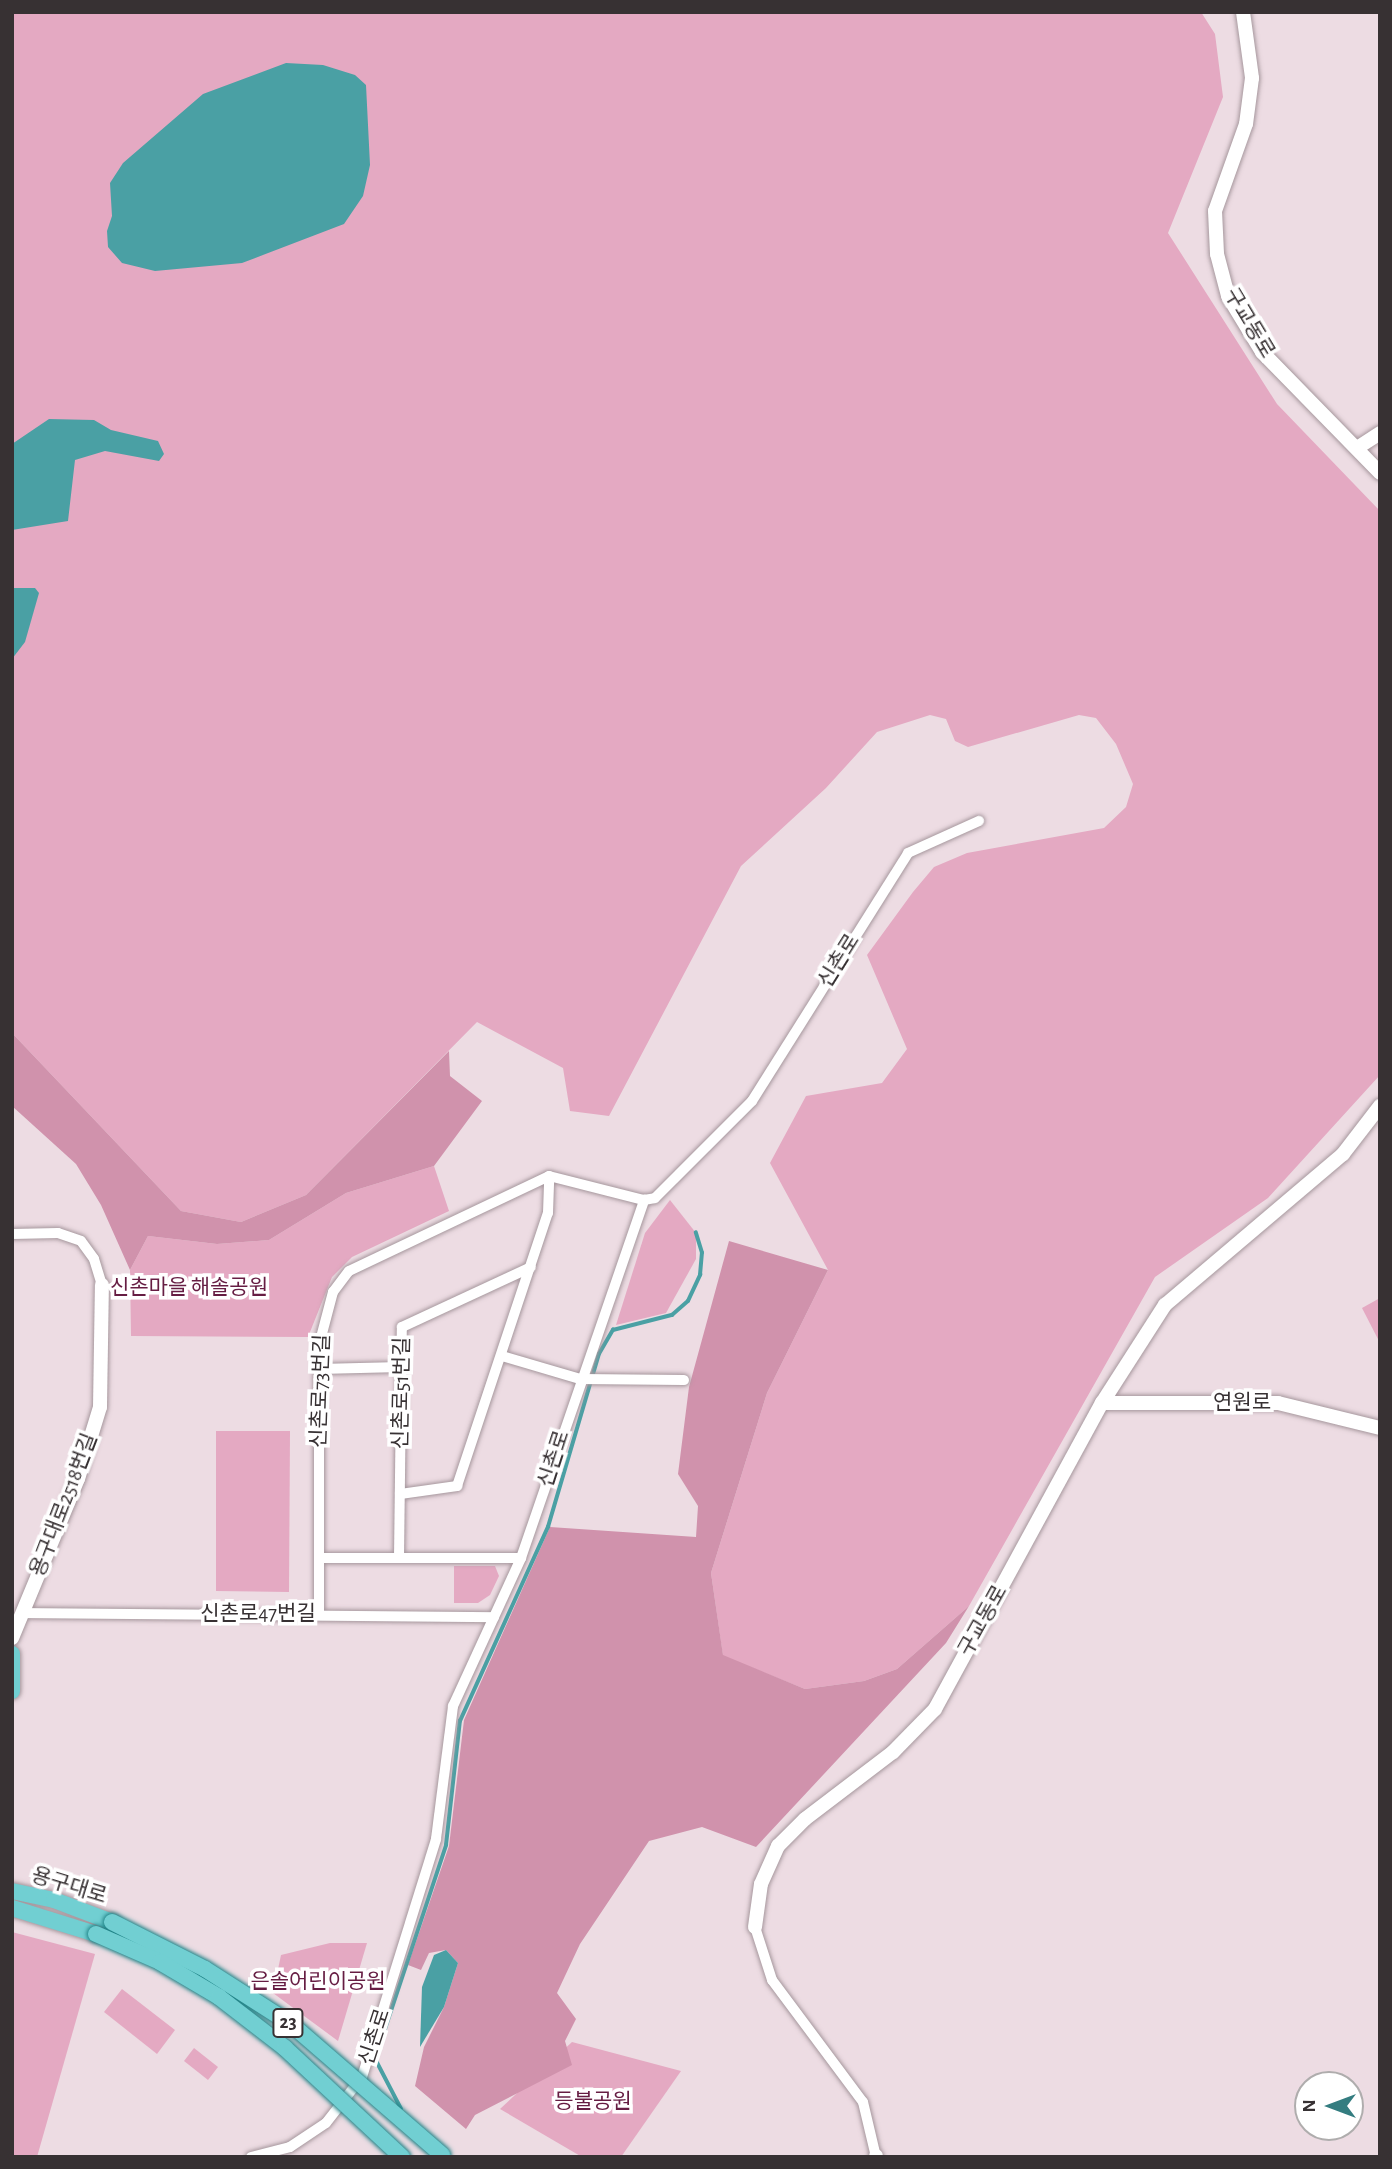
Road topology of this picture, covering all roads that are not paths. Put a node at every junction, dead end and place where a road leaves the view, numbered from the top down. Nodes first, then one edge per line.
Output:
1 (1243, 12) edge
2 (1380, 433) edge
3 (1357, 448) junction
4 (1380, 473) edge
5 (979, 821) dead end
6 (1380, 1106) edge
7 (549, 1176) junction
8 (644, 1200) junction
9 (12, 1234) edge
10 (531, 1267) junction
11 (102, 1284) joint
12 (502, 1356) junction
13 (401, 1367) junction
14 (318, 1368) junction
15 (580, 1379) junction
16 (684, 1380) dead end
17 (1102, 1403) junction
18 (1380, 1428) edge
19 (400, 1494) junction
20 (319, 1558) junction
21 (399, 1558) junction
22 (521, 1558) junction
23 (22, 1613) junction
24 (319, 1614) junction
25 (494, 1617) junction
26 (12, 1638) edge
27 (12, 1654) edge
28 (12, 1691) edge
29 (12, 1879) edge
30 (12, 1891) edge
31 (34, 1895) junction
32 (12, 1897) edge
33 (54, 1900) junction
34 (12, 1908) edge
35 (755, 1927) joint
36 (443, 2156) edge
37 (251, 2157) edge
38 (402, 2157) edge
39 (876, 2157) edge

1 - 3 street, 구교동로
2 - 3 street
3 - 4 street, 구교동로
5 - 8 street, 신촌로
6 - 17 street, 구교동로
7 - 8 street
7 - 10 street
7 - 14 street, 신촌로73번길
8 - 15 street, 신촌로
9 - 11 street
10 - 12 street
10 - 13 street, 신촌로51번길
11 - 23 street, 용구대로2518번길
12 - 15 street
12 - 19 street
13 - 14 street
13 - 19 street, 신촌로51번길
14 - 20 street, 신촌로73번길
15 - 16 street
15 - 22 street, 신촌로
17 - 18 street, 연원로
17 - 35 street, 구교동로
19 - 21 street, 신촌로51번길
20 - 21 street
20 - 24 street, 신촌로73번길
21 - 22 street
22 - 25 street, 신촌로
23 - 24 street, 신촌로47번길
23 - 26 street, 용구대로2518번길
24 - 25 street, 신촌로47번길
25 - 37 street, 신촌로
27 - 28 main road
29 - 31 main road
30 - 31 main road, 용구대로 / 23
31 - 33 main road, 용구대로 / 23
32 - 33 main road
33 - 36 main road, 용구대로 / 23, bridge
34 - 38 main road, 용구대로 / 23, bridge
35 - 39 street, 구교동로

